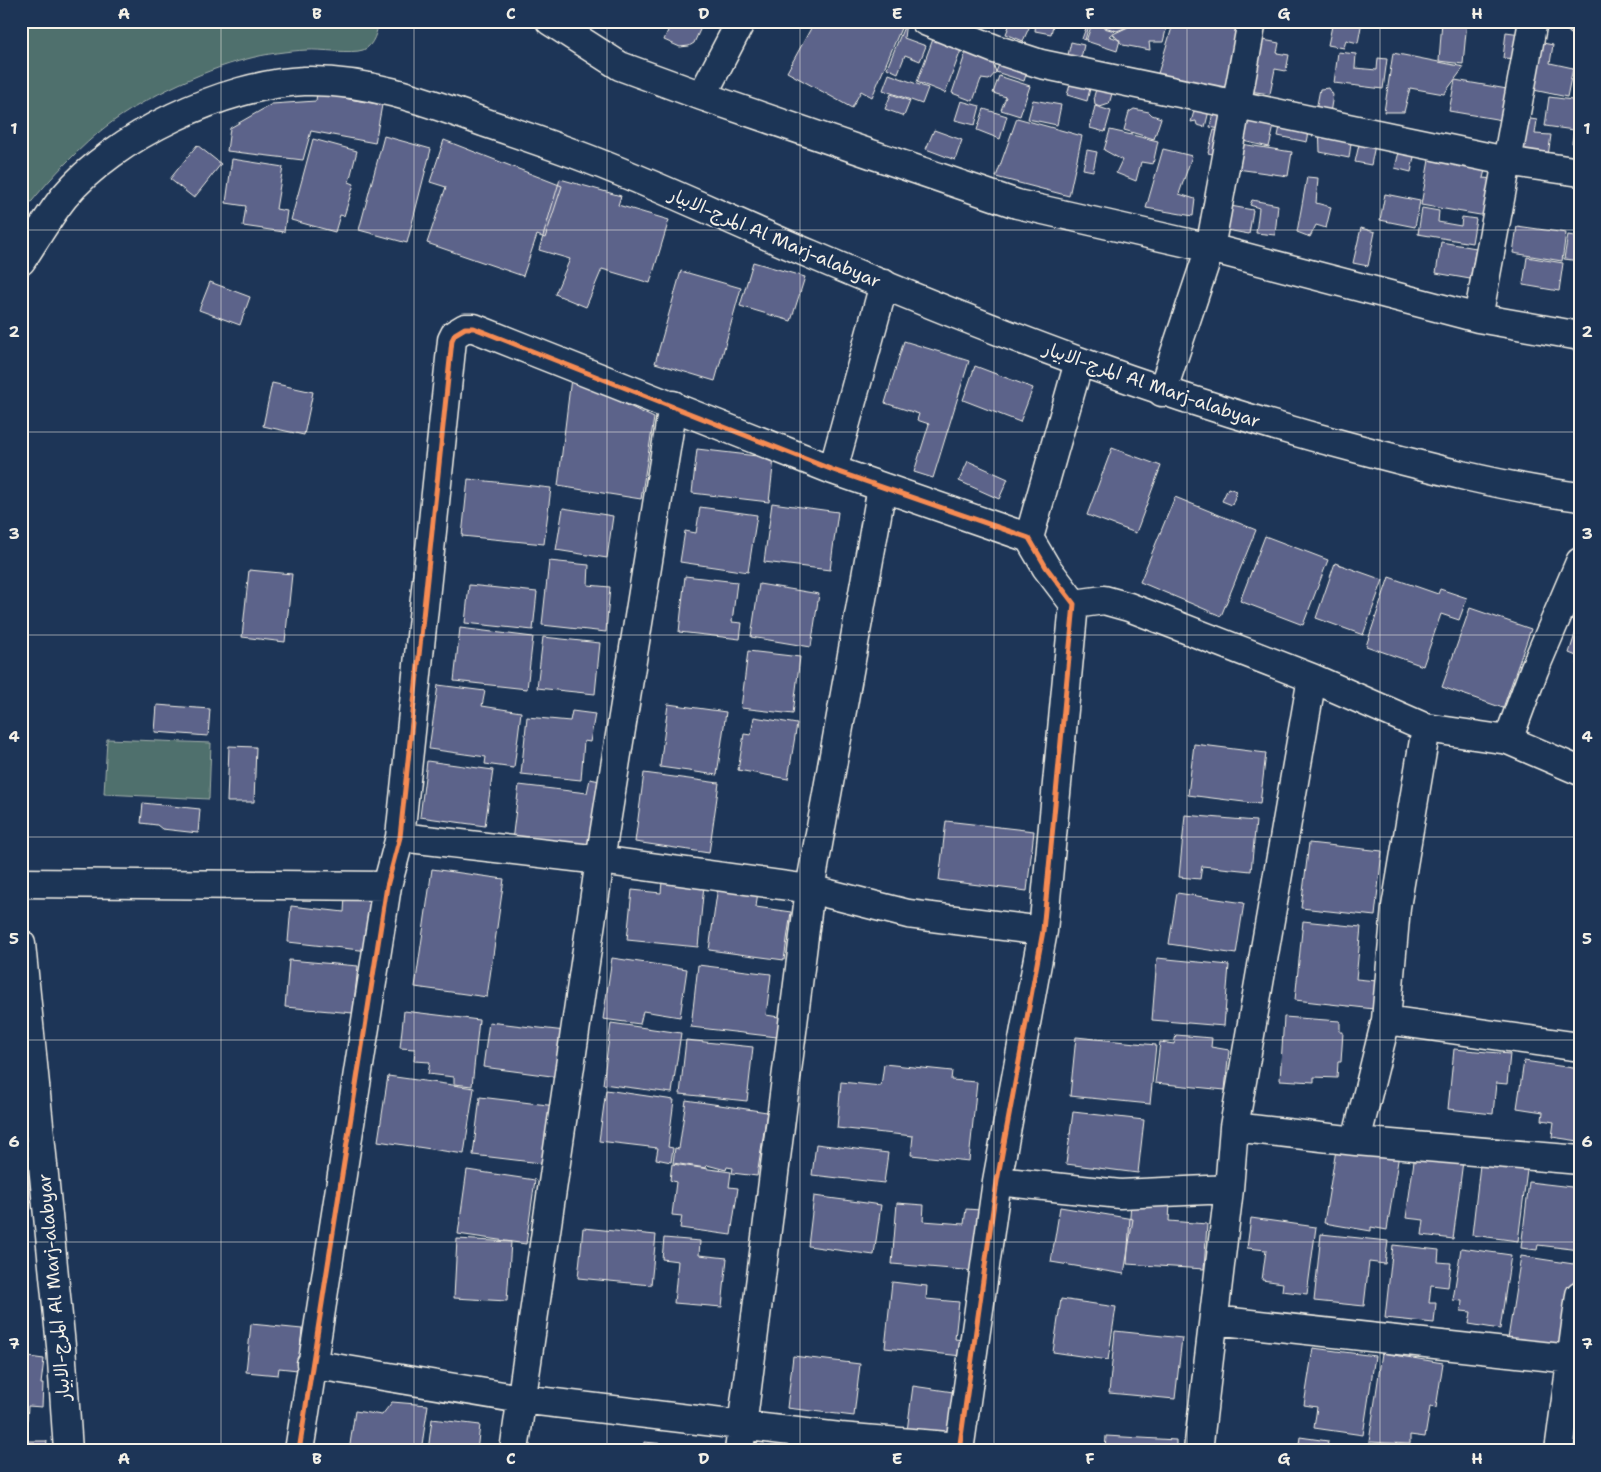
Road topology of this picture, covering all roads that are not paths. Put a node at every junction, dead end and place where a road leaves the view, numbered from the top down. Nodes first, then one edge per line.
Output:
1 (741, 21) edge
2 (924, 21) edge
3 (1252, 21) edge
4 (1533, 21) edge
5 (556, 22) edge
6 (702, 96) junction
7 (1235, 103) junction
8 (1506, 161) junction
9 (1580, 172) edge
10 (1210, 248) junction
11 (21, 261) edge
12 (884, 284) junction
13 (1478, 318) junction
14 (1580, 336) edge
15 (1080, 362) junction
16 (1162, 392) junction
17 (673, 405) junction
18 (833, 470) junction
19 (882, 487) junction
20 (1580, 497) edge
21 (1029, 538) junction
22 (1580, 562) edge
23 (1074, 604) junction
24 (1312, 678) junction
25 (1426, 728) junction
26 (1508, 740) junction
27 (1580, 771) edge
28 (400, 837) junction
29 (600, 860) junction
30 (21, 883) edge
31 (387, 886) junction
32 (810, 889) junction
33 (1043, 931) junction
34 (21, 944) edge
35 (1386, 1020) junction
36 (1580, 1047) edge
37 (1234, 1127) junction
38 (1356, 1141) junction
39 (1580, 1160) edge
40 (997, 1181) junction
41 (1230, 1189) junction
42 (1580, 1295) edge
43 (1214, 1320) junction
44 (1576, 1360) edge
45 (311, 1364) junction
46 (521, 1399) junction
47 (740, 1438) edge
48 (959, 1449) edge
49 (68, 1451) edge
50 (299, 1451) edge
51 (514, 1451) edge
52 (1198, 1451) edge
53 (1558, 1451) edge

1 - 6 street
2 - 7 street
3 - 7 street
4 - 8 street
5 - 6 street
6 - 10 street
7 - 8 street
7 - 10 street
8 - 9 street
8 - 13 street
10 - 13 street
10 - 16 street
11 - 12 street, المرج-الابيار Al Marj-alabyar
12 - 15 street, المرج-الابيار Al Marj-alabyar
12 - 18 street
13 - 14 street
15 - 16 street, المرج-الابيار Al Marj-alabyar
15 - 21 street
16 - 20 street, المرج-الابيار Al Marj-alabyar
17 - 18 street
17 - 28 street
17 - 29 street
18 - 19 street
19 - 21 street
19 - 32 street
21 - 23 street
22 - 26 street
23 - 24 street
23 - 33 street
24 - 25 street
24 - 37 street
25 - 26 street
25 - 35 street
26 - 27 street
28 - 29 street
28 - 31 street
29 - 32 street
29 - 46 street
30 - 31 street
31 - 45 street
32 - 33 street
32 - 47 street
33 - 40 street
34 - 49 street, المرج-الابيار Al Marj-alabyar
35 - 36 street
35 - 38 street
37 - 38 street
37 - 41 street
38 - 39 street
40 - 41 street
40 - 48 street
41 - 43 street
42 - 44 street
43 - 44 street
43 - 52 street
44 - 53 street
45 - 46 street
45 - 50 street
46 - 47 street
46 - 51 street
47 - 48 street

